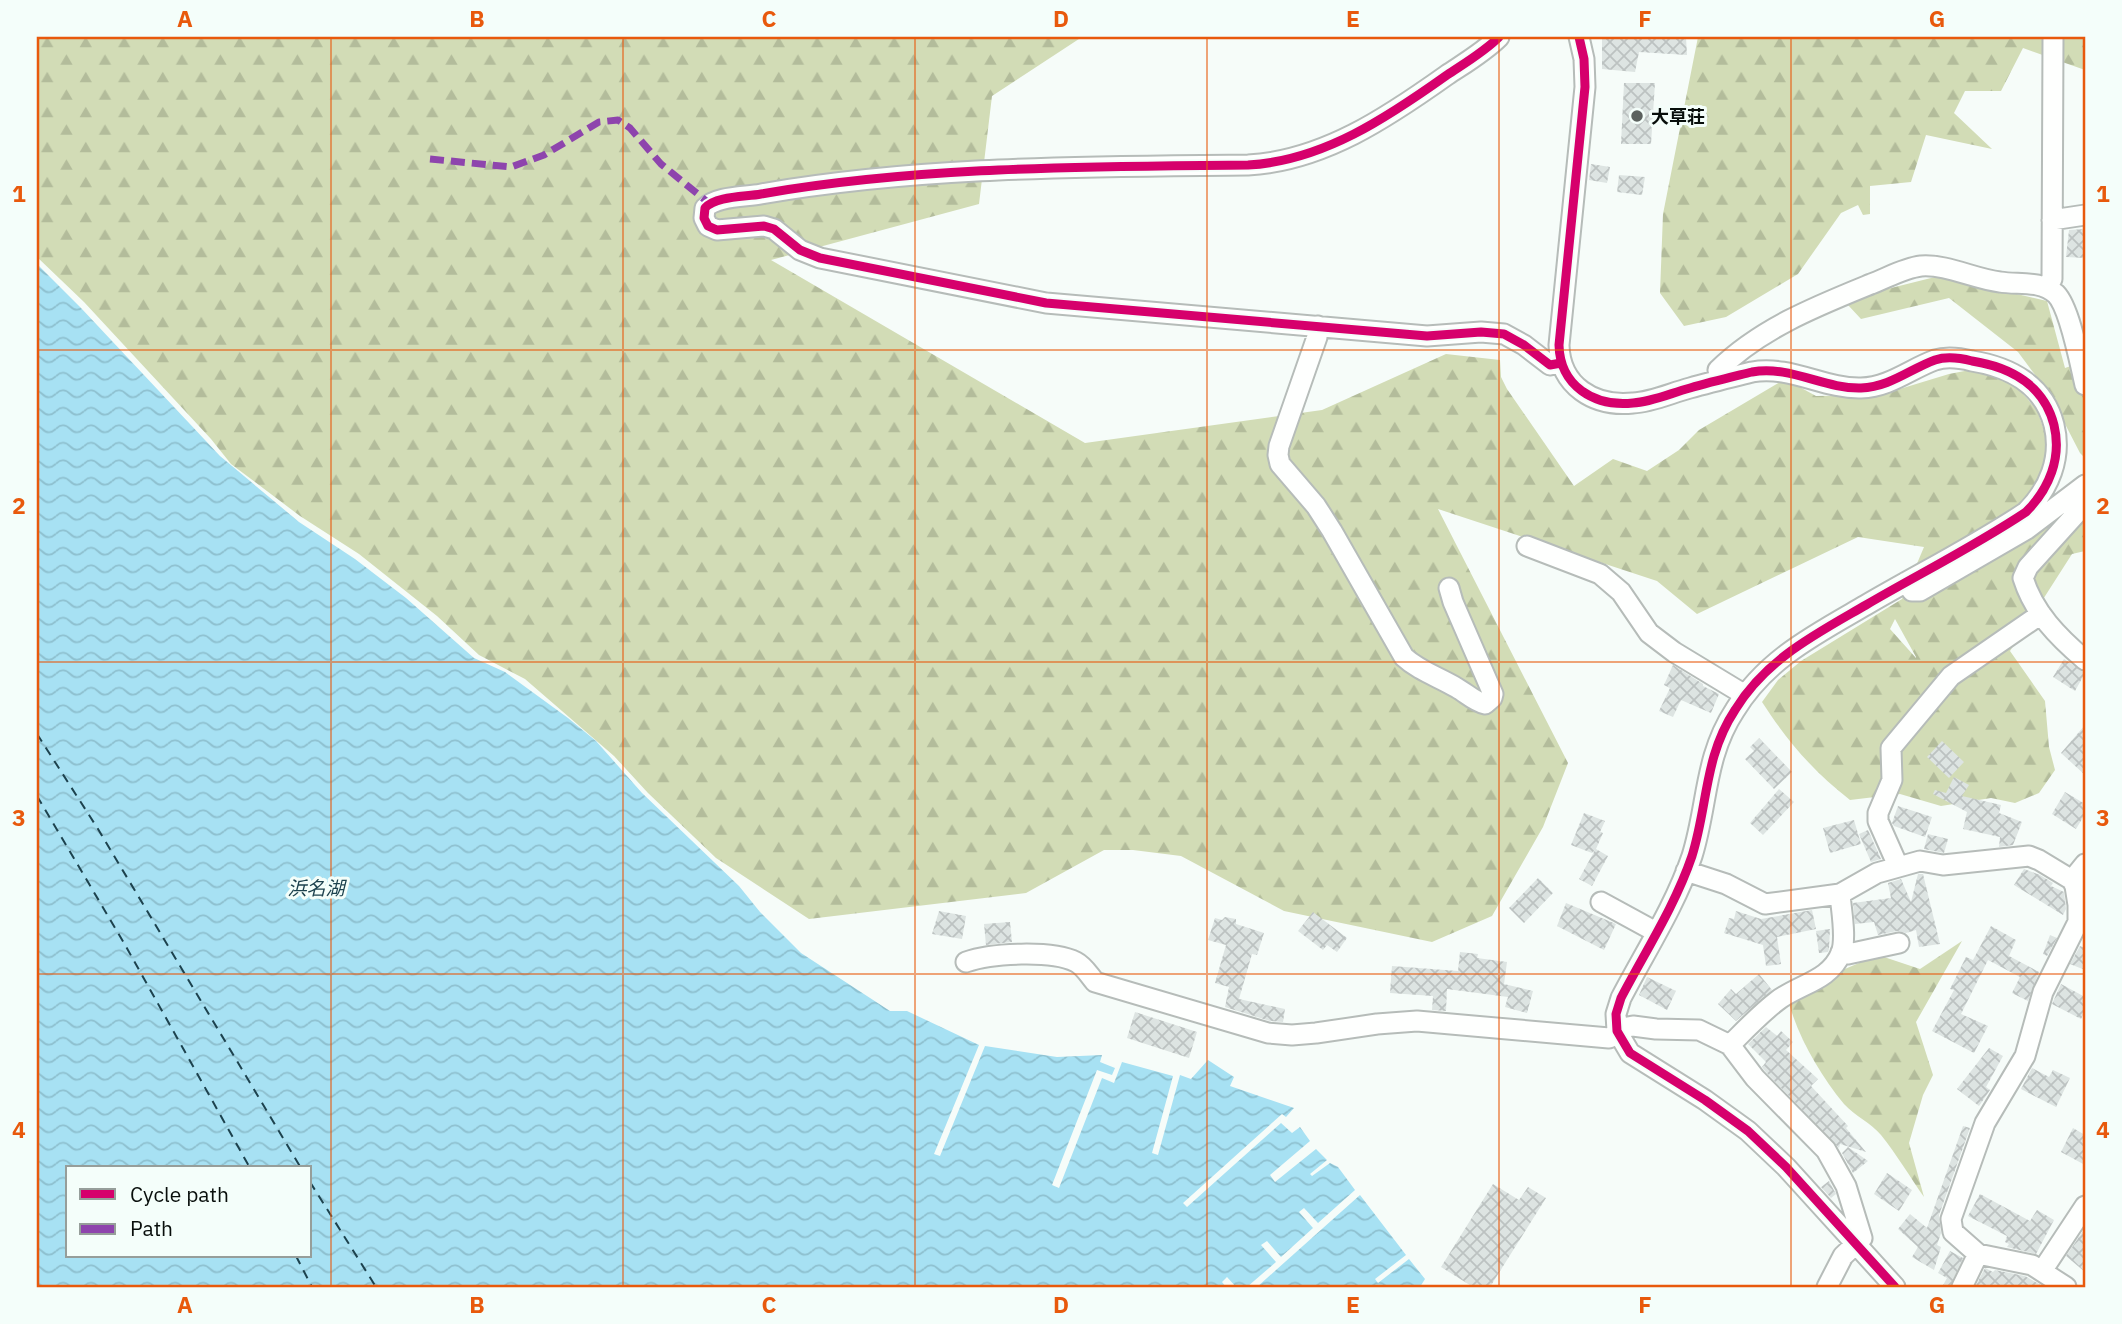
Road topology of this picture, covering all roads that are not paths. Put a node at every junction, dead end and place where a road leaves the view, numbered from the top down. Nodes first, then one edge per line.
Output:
1 (1499, 37) edge
2 (1579, 37) edge
3 (2053, 37) edge
4 (2085, 215) edge
5 (2052, 220) junction
6 (2047, 288) junction
7 (1318, 326) junction
8 (1561, 363) junction
9 (1720, 380) junction
10 (2085, 385) edge
11 (2085, 485) edge
12 (2085, 504) edge
13 (1527, 545) dead end
14 (1906, 582) junction
15 (1449, 588) dead end
16 (2041, 614) junction
17 (2085, 660) edge
18 (1745, 695) junction
19 (2085, 864) edge
20 (1898, 866) junction
21 (1686, 871) junction
22 (2072, 880) junction
23 (1840, 894) junction
24 (1601, 902) dead end
25 (1656, 932) junction
26 (1899, 943) dead end
27 (1841, 952) junction
28 (966, 962) dead end
29 (1617, 1032) junction
30 (1730, 1045) junction
31 (2085, 1206) edge
32 (1855, 1244) junction
33 (1978, 1254) junction
34 (2042, 1271) junction
35 (1827, 1287) edge
36 (1895, 1287) edge
37 (1962, 1287) edge
38 (2066, 1287) edge

1 - 7 street
2 - 8 street
3 - 5 street
4 - 5 street
5 - 6 street
6 - 9 street
6 - 10 street
7 - 8 street
7 - 15 street
8 - 9 street
9 - 14 street
11 - 14 street
12 - 16 street
13 - 18 street
14 - 18 street
16 - 17 street
16 - 20 street
18 - 21 street
19 - 22 street
20 - 22 street
20 - 23 street
21 - 23 street
21 - 25 street
22 - 33 street
23 - 27 street
24 - 25 street
25 - 29 street
26 - 27 street
27 - 30 street
28 - 29 street
29 - 30 street
29 - 32 street
30 - 32 street
31 - 34 street
32 - 35 street
32 - 36 street
33 - 34 street
33 - 37 street
34 - 38 street

